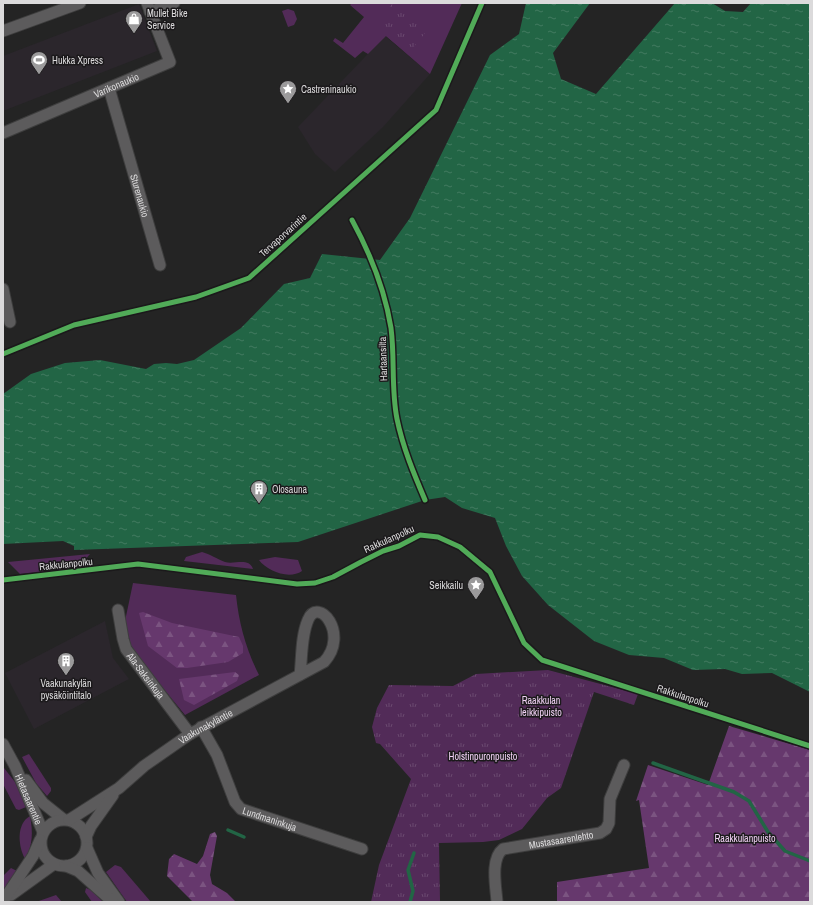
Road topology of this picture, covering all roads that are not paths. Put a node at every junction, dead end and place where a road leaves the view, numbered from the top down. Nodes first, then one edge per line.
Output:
1 (80, 3) edge
2 (174, 3) edge
3 (148, 8) edge
4 (3, 31) edge
5 (109, 88) junction
6 (3, 133) edge
7 (160, 265) dead end
8 (3, 289) edge
9 (10, 322) dead end
10 (118, 610) dead end
11 (300, 675) junction
12 (201, 728) junction
13 (190, 734) junction
14 (3, 744) edge
15 (624, 765) dead end
16 (14, 766) junction
17 (119, 788) junction
18 (66, 820) junction
19 (42, 835) junction
20 (86, 836) junction
21 (87, 848) junction
22 (362, 849) dead end
23 (54, 864) junction
24 (66, 866) junction
25 (3, 901) edge
26 (113, 902) edge
27 (119, 902) edge
28 (496, 902) edge

1 - 4 street
2 - 3 street
3 - 5 street, Varikonaukio
5 - 6 street, Varikonaukio
5 - 7 street, Sturenaukio
8 - 9 street
10 - 13 street, Ala-Saksinkuja
11 - 11 street, Vaakunakyläntie
11 - 12 street, Vaakunakyläntie
12 - 13 street, Vaakunakyläntie
12 - 22 street, Lundmaninkuja
13 - 17 street, Vaakunakyläntie
14 - 16 street, Hietasaarentie
15 - 28 street, Mustasaarenlehto
16 - 18 street, Hietasaarentie
16 - 19 street, Hietasaarentie
17 - 18 street, Vaakunakyläntie
17 - 20 street, Vaakunakyläntie
18 - 19 street
18 - 20 street
19 - 23 street
19 - 25 street
20 - 21 street
21 - 24 street
21 - 27 street
23 - 24 street
23 - 25 street
24 - 26 street

